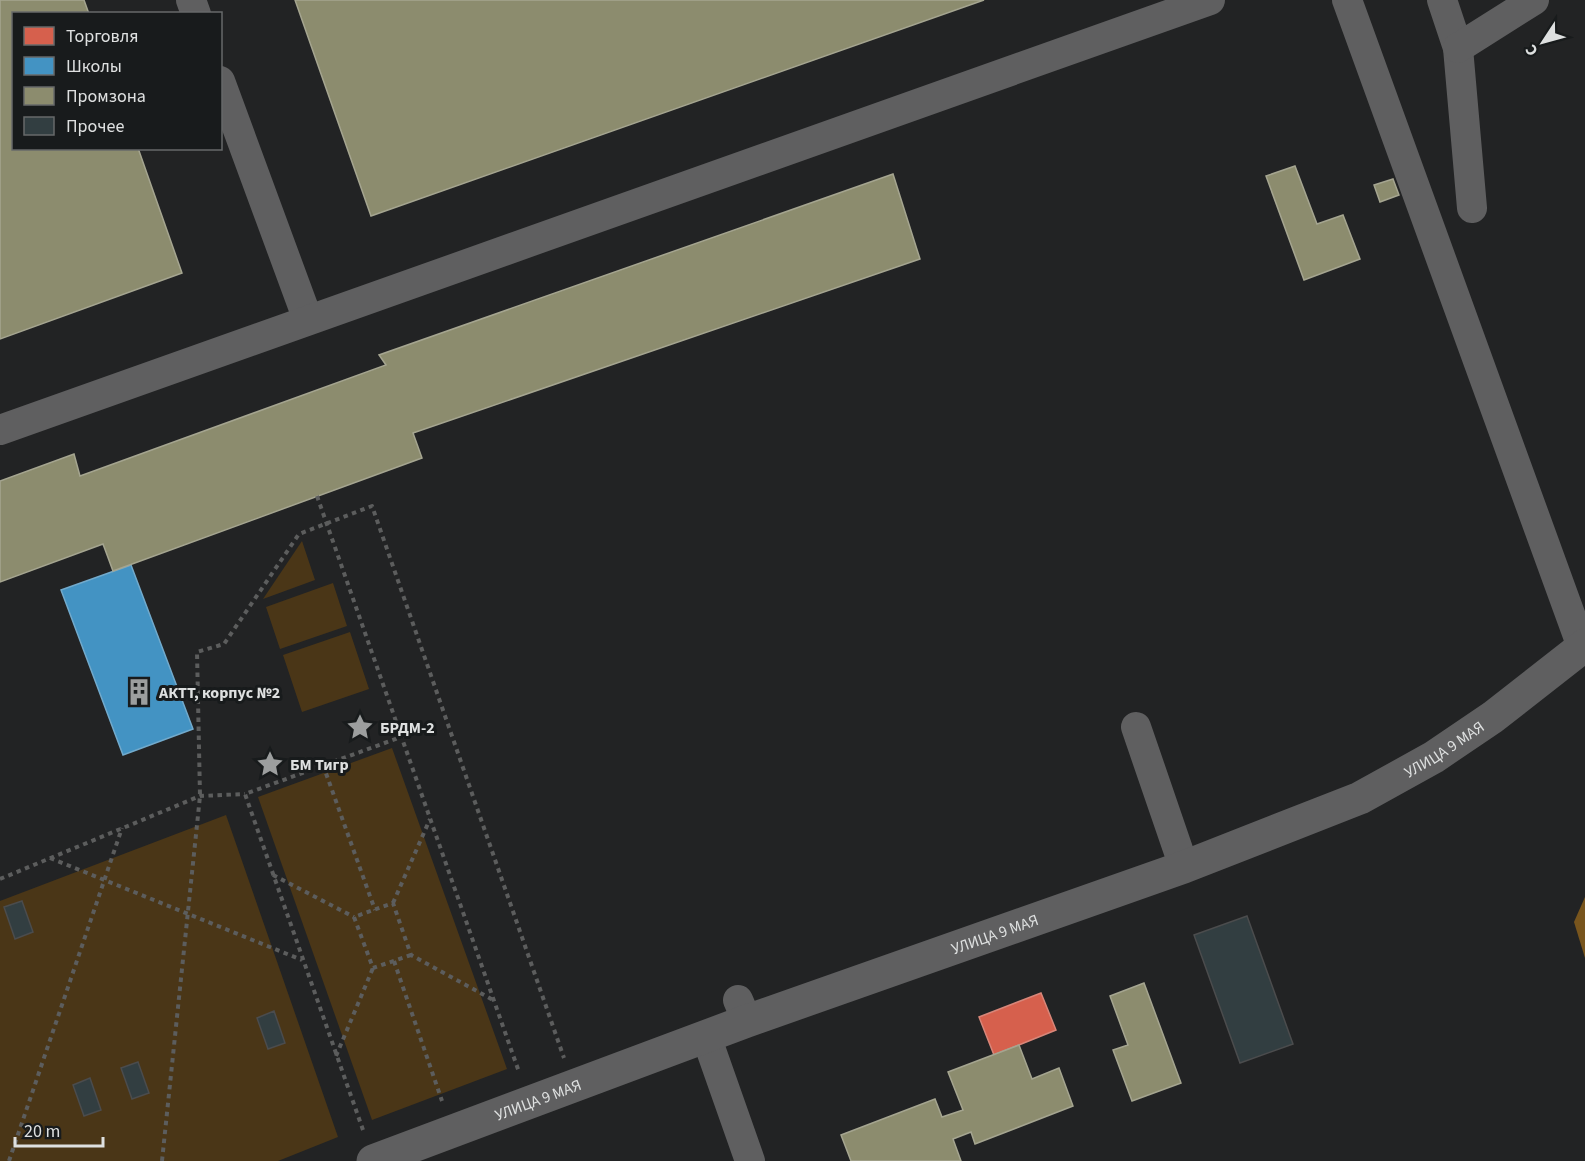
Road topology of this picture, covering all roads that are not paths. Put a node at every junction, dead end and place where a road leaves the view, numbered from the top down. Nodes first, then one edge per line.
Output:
1 (1210, 0) edge
2 (1347, 0) edge
3 (1442, 0) edge
4 (1534, 0) edge
5 (1458, 48) junction
6 (222, 86) edge
7 (1472, 208) dead end
8 (308, 321) junction
9 (0, 430) edge
10 (1584, 646) edge
11 (1136, 727) dead end
12 (1184, 867) junction
13 (706, 1036) junction
14 (373, 1161) edge
15 (750, 1161) edge

1 - 8 street
2 - 10 street
3 - 5 street
4 - 5 street
5 - 7 street
6 - 8 street
8 - 9 street
10 - 12 main road, УЛИЦА 9 МАЯ
11 - 12 street
12 - 13 main road, УЛИЦА 9 МАЯ
13 - 14 main road, УЛИЦА 9 МАЯ
13 - 15 street

